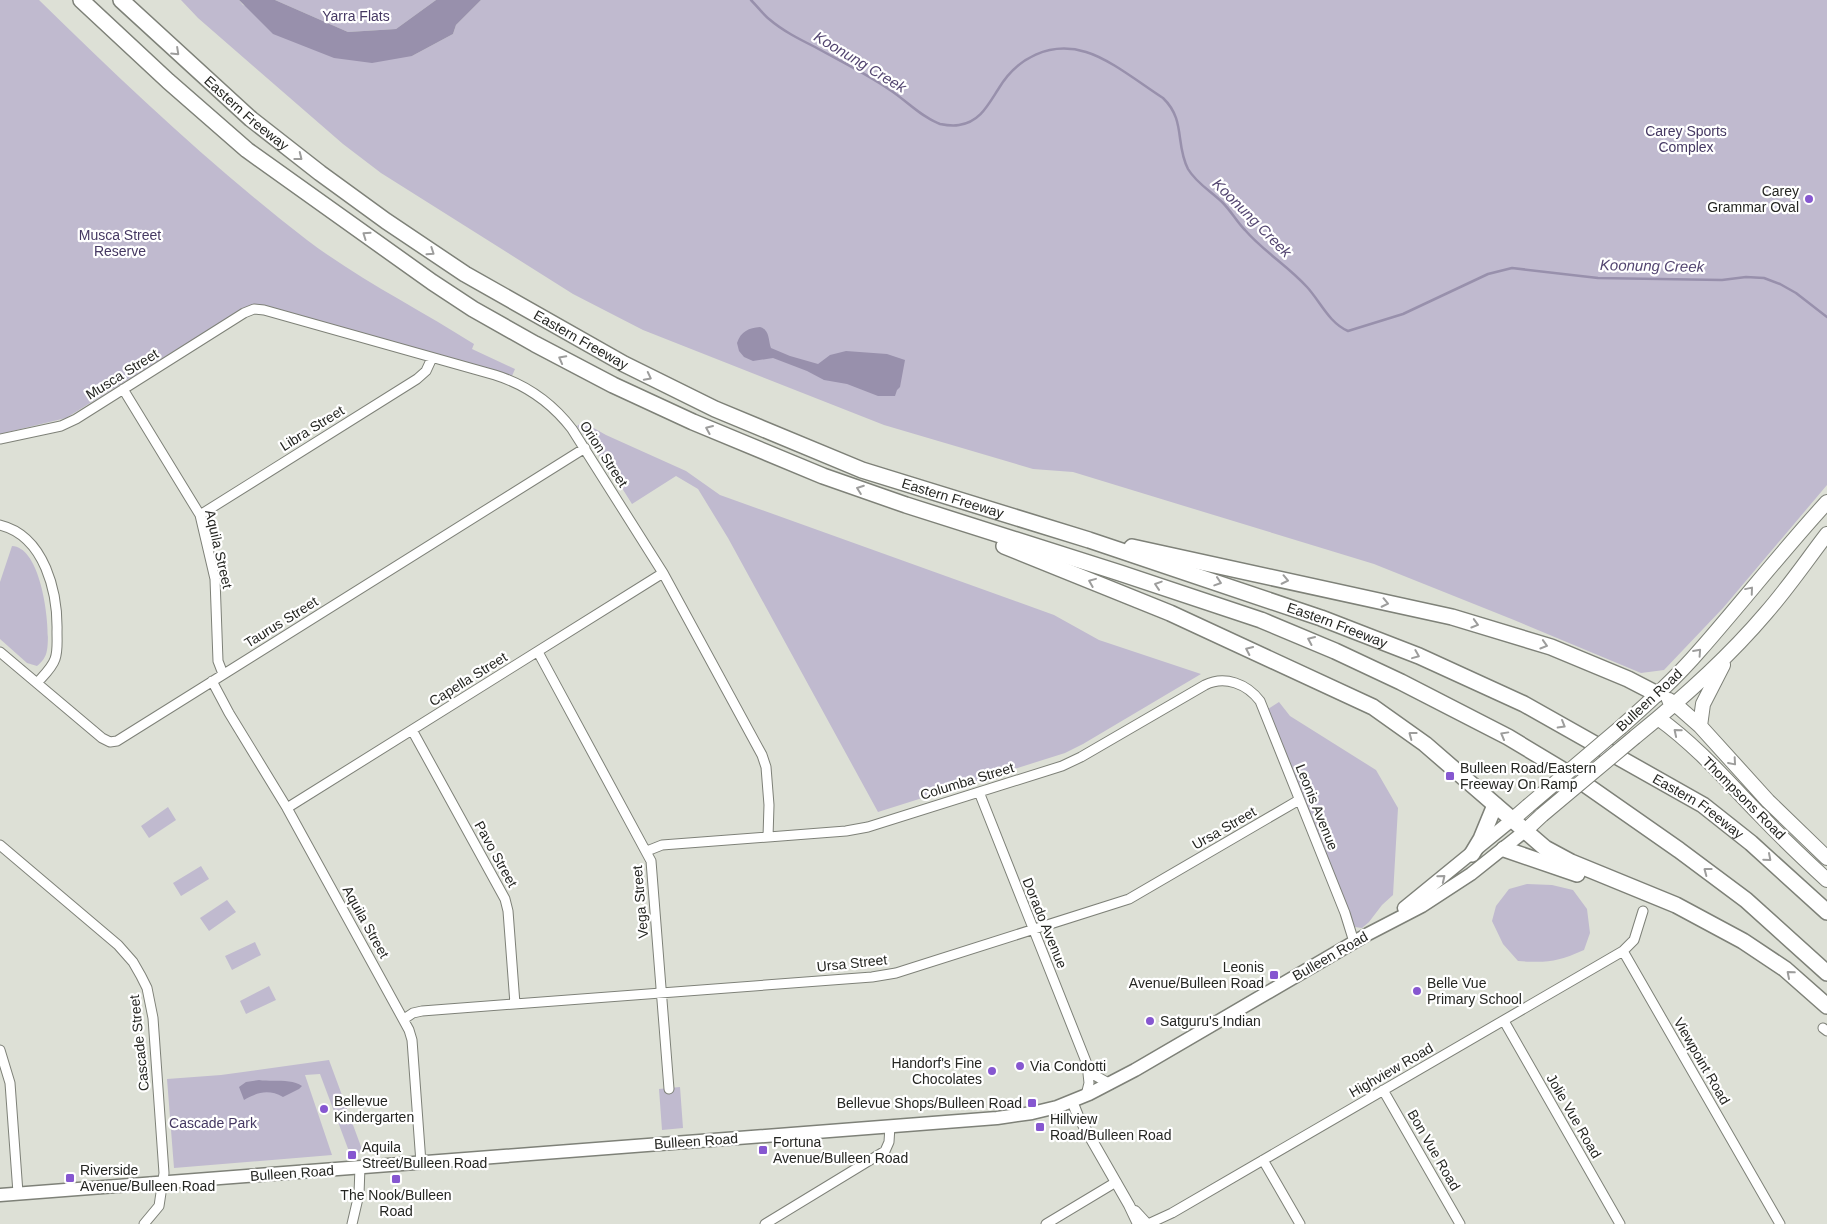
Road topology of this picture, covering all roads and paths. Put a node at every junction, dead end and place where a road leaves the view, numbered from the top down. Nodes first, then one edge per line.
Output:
1 (81, 0) edge
2 (122, 0) edge
3 (250, 310) joint
4 (432, 358) junction
5 (123, 389) junction
6 (0, 439) edge
7 (585, 448) junction
8 (1827, 502) edge
9 (906, 505) junction
10 (200, 515) junction
11 (0, 526) edge
12 (1827, 534) edge
13 (1089, 540) junction
14 (663, 573) junction
15 (1733, 650) junction
16 (0, 652) edge
17 (538, 652) junction
18 (223, 674) junction
19 (37, 683) junction
20 (209, 683) junction
21 (1657, 694) junction
22 (1676, 704) junction
23 (1264, 710) joint
24 (1658, 718) junction
25 (1700, 726) junction
26 (412, 730) junction
27 (979, 792) junction
28 (1299, 800) junction
29 (1495, 805) junction
30 (287, 808) junction
31 (1513, 819) junction
32 (1525, 831) junction
33 (771, 837) junction
34 (0, 844) edge
35 (1504, 849) junction
36 (647, 851) junction
37 (1472, 854) junction
38 (1827, 858) edge
39 (1827, 880) edge
40 (1746, 900) junction
41 (1676, 905) junction
42 (1643, 911) dead end
43 (1827, 912) edge
44 (1033, 929) junction
45 (1376, 930) junction
46 (1356, 941) junction
47 (1623, 951) junction
48 (1827, 974) edge
49 (1827, 981) edge
50 (662, 993) junction
51 (514, 1004) junction
52 (1827, 1006) edge
53 (404, 1019) junction
54 (1504, 1021) junction
55 (0, 1050) edge
56 (1087, 1064) junction
57 (1110, 1084) junction
58 (669, 1089) dead end
59 (1383, 1090) junction
60 (1086, 1095) junction
61 (1072, 1101) junction
62 (890, 1126) junction
63 (1263, 1160) junction
64 (422, 1163) junction
65 (360, 1167) junction
66 (162, 1182) junction
67 (1116, 1182) junction
68 (18, 1193) junction
69 (0, 1195) edge
70 (1129, 1205) junction
71 (780, 1213) junction
72 (1172, 1214) junction
73 (144, 1224) edge
74 (352, 1224) edge
75 (756, 1224) edge
76 (765, 1224) edge
77 (1046, 1224) edge
78 (1138, 1224) edge
79 (1148, 1224) edge
80 (1158, 1224) edge
81 (1300, 1224) edge
82 (1460, 1224) edge
83 (1620, 1224) edge
84 (1780, 1224) edge

9 -> 1 highway, Eastern Freeway
2 -> 13 highway, Eastern Freeway
3 - 4 street, Orion Street
3 - 5 street, Musca Street
4 - 7 street, Orion Street
4 - 10 street, Libra Street
5 - 6 street, Musca Street
5 - 10 street, Aquila Street
7 - 14 street, Orion Street
7 - 18 street, Taurus Street
21 -> 8 highway, Bulleen Road
29 -> 9 highway
40 -> 9 highway, Eastern Freeway
10 - 18 street, Aquila Street
11 - 19 street
12 - 15 highway, Bulleen Road
13 -> 21 highway
13 -> 43 highway, Eastern Freeway
14 - 17 street, Capella Street
14 - 33 street, Orion Street
15 - 22 highway, Bulleen Road
15 - 25 highway
16 - 19 street, Taurus Street
17 - 26 street, Capella Street
17 - 36 street, Vega Street
18 - 20 street, Taurus Street
19 - 20 street, Taurus Street
20 - 30 street, Aquila Street
21 - 22 highway, Thompsons Road
21 - 31 highway, Bulleen Road, bridge
22 - 24 highway, Bulleen Road
22 - 25 highway, Thompsons Road
23 - 27 street, Columba Street
23 - 28 street, Leonis Avenue
24 - 32 highway, Bulleen Road, bridge
39 -> 24 highway, Thompsons Road
25 -> 38 highway, Thompsons Road
26 - 30 street, Capella Street
26 - 51 street, Pavo Street
27 - 33 street, Columba Street
27 - 44 street, Dorado Avenue
28 - 44 street, Ursa Street
28 - 46 street, Leonis Avenue
29 - 31 highway
29 - 37 highway
30 - 53 street, Aquila Street
31 - 32 highway
31 - 37 main road, Bulleen Road
32 - 35 main road, Bulleen Road
32 - 41 highway
33 - 36 street, Columba Street
34 - 66 street, Cascade Street
35 - 41 highway
35 - 45 main road, Bulleen Road
36 - 50 street, Vega Street
45 -> 37 main road, Bulleen Road
40 - 48 highway, Eastern Freeway
40 - 49 highway, Eastern Freeway
52 -> 41 highway
42 - 47 street
44 - 50 street, Ursa Street
44 - 56 street, Dorado Avenue
45 - 46 main road, Bulleen Road
46 - 57 main road, Bulleen Road
47 - 54 street, Highview Road
47 - 84 street, Viewpoint Road
50 - 51 street, Ursa Street
50 - 58 street, Vega Street
51 - 53 street, Ursa Street
53 - 64 street, Aquila Street
54 - 59 street, Highview Road
54 - 83 street, Jolie Vue Road
55 - 68 street
56 - 57 street, Dorado Avenue
56 - 60 street, Dorado Avenue
57 - 60 main road, Bulleen Road
59 - 63 street, Highview Road
59 - 82 street, Bon Vue Road
60 - 61 main road, Bulleen Road
61 - 62 main road, Bulleen Road
61 - 67 street
62 - 64 main road, Bulleen Road
62 - 71 street
63 - 72 street, Highview Road
63 - 81 street
64 - 65 main road, Bulleen Road
65 - 66 main road, Bulleen Road
65 - 74 street
66 - 68 main road, Bulleen Road
66 - 73 street, Cascade Street
67 - 70 street
67 - 77 street
68 - 69 main road, Bulleen Road
70 - 78 street
70 - 79 street
71 - 75 street
71 - 76 street
72 - 79 street, Highview Road
72 - 80 street, Highview Road

